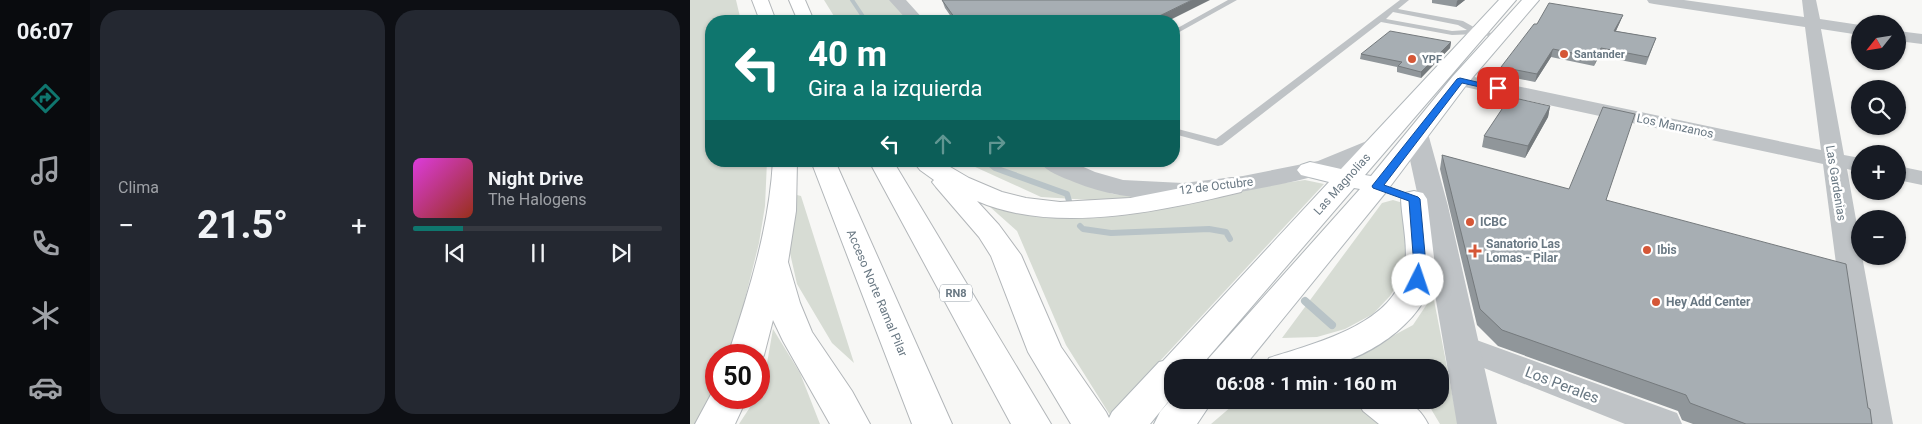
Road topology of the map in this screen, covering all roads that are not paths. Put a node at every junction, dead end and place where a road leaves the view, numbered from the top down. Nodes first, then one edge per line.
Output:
1 (760, 0) edge
2 (797, 0) edge
3 (897, 0) edge
4 (1233, 0) edge
5 (1405, 0) edge
6 (1508, 0) edge
7 (1531, 0) edge
8 (1654, 0) edge
9 (1392, 10) junction
10 (1811, 12) edge
11 (766, 15) edge
12 (803, 15) edge
13 (911, 15) edge
14 (1381, 20) junction
15 (1851, 27) edge
16 (1180, 31) edge
17 (1477, 32) junction
18 (1500, 36) junction
19 (1906, 37) edge
20 (1922, 39) edge
21 (1460, 80) junction
22 (1180, 133) edge
23 (1416, 136) junction
24 (1379, 142) junction
25 (1833, 159) junction
26 (1851, 163) edge
27 (786, 167) edge
28 (825, 167) edge
29 (883, 167) edge
30 (931, 167) edge
31 (932, 167) edge
32 (1063, 167) edge
33 (1310, 170) junction
34 (1906, 175) edge
35 (1348, 178) junction
36 (1922, 178) edge
37 (1232, 186) junction
38 (1377, 186) junction
39 (1424, 202) junction
40 (773, 262) junction
41 (749, 344) edge
42 (1460, 346) junction
43 (1184, 359) edge
44 (1230, 359) edge
45 (1306, 359) edge
46 (1164, 379) edge
47 (722, 409) edge
48 (1388, 409) edge
49 (1115, 423) edge
50 (715, 424) edge
51 (850, 424) edge
52 (932, 424) edge
53 (1031, 424) edge
54 (1408, 424) edge
55 (1477, 424) edge
56 (1664, 424) edge
57 (1875, 424) edge

1 - 11 main road
2 - 12 main road
3 - 13 street
4 - 16 lane
5 - 9 lane
6 - 17 main road, Las Magnolias
7 - 18 main road
8 - 10 street
9 - 14 lane
9 - 17 lane
10 - 15 street
10 - 25 street, Las Gardenias
14 - 17 lane
14 - 22 lane
17 - 18 lane
17 - 24 main road, Las Magnolias
18 - 21 main road
19 - 20 street
21 - 23 main road
21 - 25 street, Los Manzanos
23 - 38 main road
23 - 39 street
24 - 33 street, 12 de Octubre
24 - 35 main road, Las Magnolias
25 - 26 street, Los Manzanos
25 - 57 street, Las Gardenias
27 - 40 main road
28 - 52 main road, Acceso Norte Ramal Pilar
29 - 53 main road, RN8
30 - 49 main road
31 - 37 main road
32 - 37 street, 12 de Octubre
33 - 35 main road
33 - 37 street, 12 de Octubre
34 - 36 street
35 - 38 main road
35 - 43 main road, Las Magnolias
38 - 39 main road
38 - 44 main road
39 - 42 street
39 - 45 main road
40 - 41 main road
40 - 51 main road
42 - 55 street
42 - 56 street, Los Perales
46 - 49 main road
47 - 50 main road
48 - 54 main road

